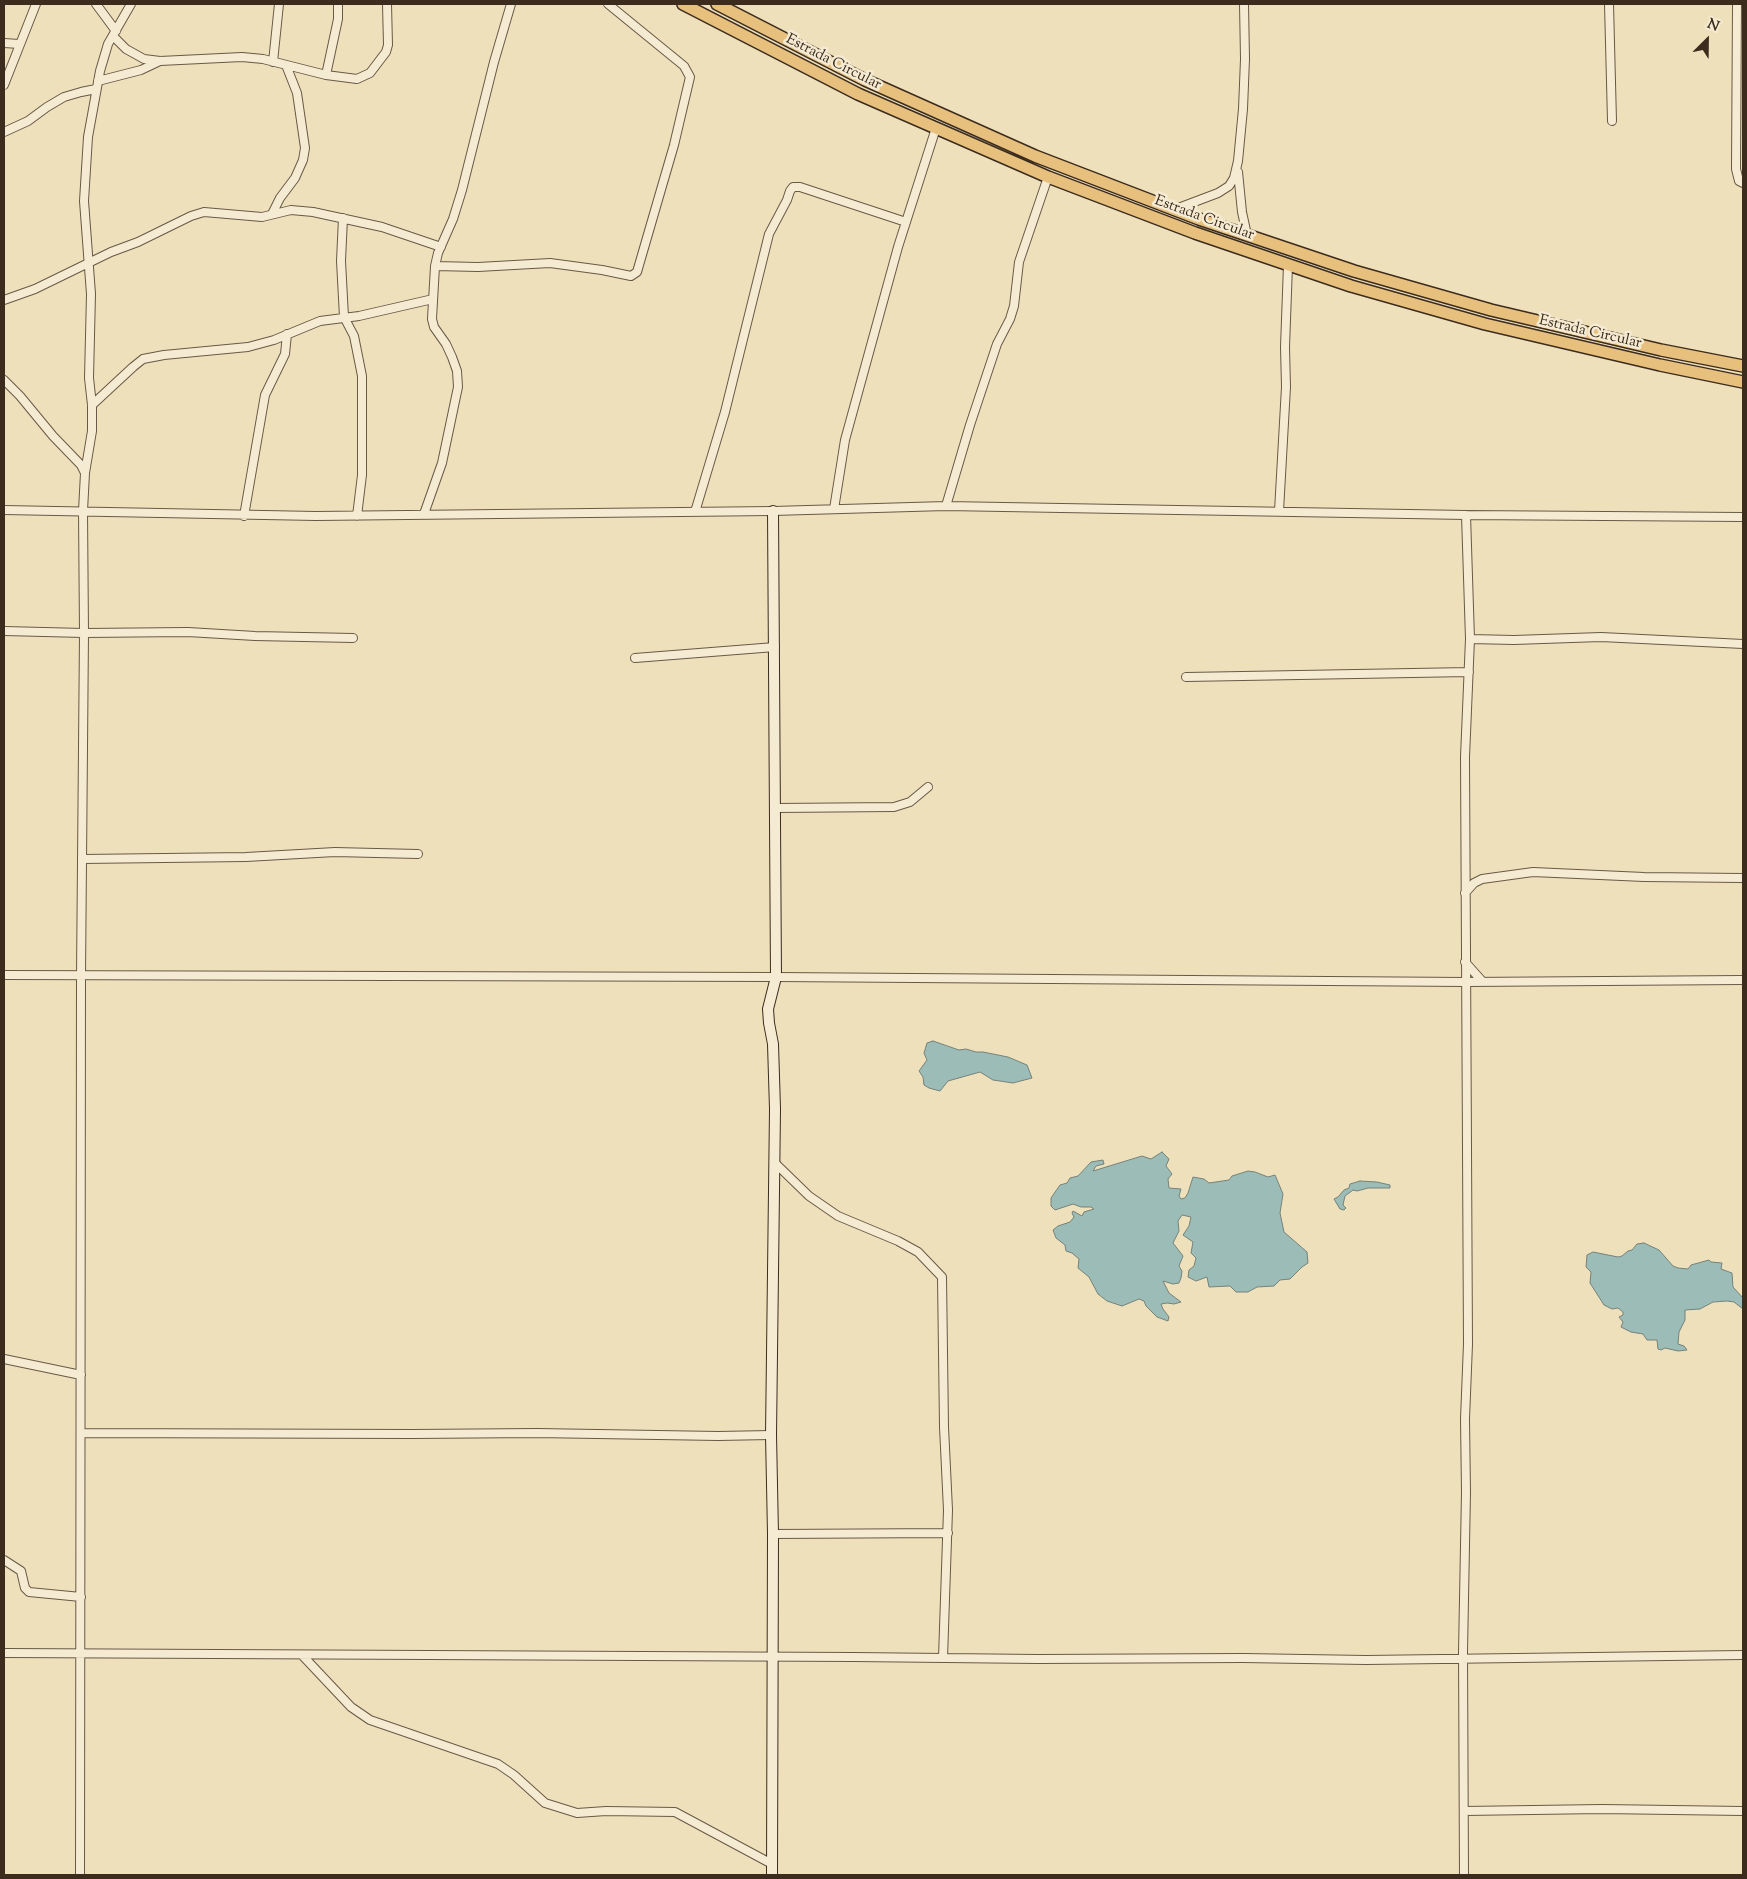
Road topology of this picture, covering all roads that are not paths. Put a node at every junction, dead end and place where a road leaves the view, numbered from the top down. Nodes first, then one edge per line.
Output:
1 (36, 4) edge
2 (96, 4) edge
3 (131, 4) edge
4 (279, 4) edge
5 (338, 4) edge
6 (387, 4) edge
7 (511, 4) edge
8 (608, 4) edge
9 (683, 4) edge
10 (716, 4) edge
11 (1244, 4) edge
12 (1609, 4) edge
13 (1737, 4) edge
14 (114, 33) junction
15 (4, 42) edge
16 (19, 44) junction
17 (160, 61) junction
18 (273, 62) junction
19 (286, 65) junction
20 (326, 75) junction
21 (4, 85) edge
22 (97, 85) junction
23 (1612, 121) dead end
24 (936, 128) junction
25 (4, 132) edge
26 (1237, 167) junction
27 (1048, 177) junction
28 (1743, 183) edge
29 (1172, 210) junction
30 (272, 214) junction
31 (343, 218) junction
32 (906, 222) junction
33 (1247, 236) junction
34 (441, 247) junction
35 (90, 263) junction
36 (1288, 265) junction
37 (435, 266) junction
38 (433, 299) junction
39 (4, 300) edge
40 (344, 317) junction
41 (287, 334) junction
42 (1743, 366) edge
43 (4, 380) edge
44 (1743, 382) edge
45 (92, 405) junction
46 (85, 473) junction
47 (946, 506) junction
48 (834, 509) junction
49 (4, 510) edge
50 (773, 511) junction
51 (1279, 511) junction
52 (83, 512) junction
53 (695, 512) junction
54 (424, 514) junction
55 (1466, 515) junction
56 (244, 516) junction
57 (357, 516) junction
58 (1743, 517) edge
59 (4, 631) edge
60 (84, 633) junction
61 (353, 638) dead end
62 (1470, 639) junction
63 (1743, 644) edge
64 (775, 647) junction
65 (635, 658) dead end
66 (1469, 672) junction
67 (1186, 677) dead end
68 (928, 787) dead end
69 (776, 808) junction
70 (418, 854) dead end
71 (82, 858) junction
72 (1743, 878) edge
73 (1465, 893) junction
74 (1465, 962) junction
75 (4, 975) edge
76 (81, 976) junction
77 (776, 977) junction
78 (1743, 980) edge
79 (1482, 981) junction
80 (1466, 982) junction
81 (774, 1162) junction
82 (4, 1359) edge
83 (81, 1376) junction
84 (81, 1433) junction
85 (771, 1435) junction
86 (948, 1533) junction
87 (773, 1534) junction
88 (4, 1560) edge
89 (81, 1597) junction
90 (4, 1653) edge
91 (81, 1654) junction
92 (302, 1655) junction
93 (1743, 1655) edge
94 (771, 1658) junction
95 (943, 1658) junction
96 (1463, 1660) junction
97 (1464, 1811) junction
98 (1743, 1811) edge
99 (772, 1864) junction
100 (80, 1875) edge
101 (772, 1875) edge
102 (1464, 1875) edge

1 - 16 street
2 - 14 street
3 - 14 street
4 - 18 street
5 - 20 street
6 - 20 street
7 - 34 street
8 - 37 street
9 - 24 main road, Estrada Circular
10 - 29 main road, Estrada Circular
11 - 26 street
12 - 23 street
13 - 28 street
14 - 17 street
14 - 22 street
15 - 16 street
16 - 21 street
17 - 18 street
17 - 22 street
18 - 19 street
19 - 20 street
19 - 30 street
22 - 25 street
22 - 35 street
24 - 27 main road, Estrada Circular
24 - 32 street
26 - 29 street
26 - 33 street
27 - 36 main road, Estrada Circular
27 - 47 street
29 - 33 main road, Estrada Circular
30 - 31 street
30 - 35 street
31 - 34 street
31 - 40 street
32 - 48 street
32 - 53 street
33 - 42 main road, Estrada Circular
34 - 37 street
35 - 39 street
35 - 45 street
36 - 44 main road, Estrada Circular
36 - 51 street
37 - 38 street
38 - 40 street
38 - 54 street
40 - 41 street
40 - 57 street
41 - 45 street
41 - 56 street
43 - 46 street
45 - 46 street
46 - 52 street
47 - 48 street
47 - 51 street
48 - 50 street
49 - 52 street
50 - 53 street
50 - 64 street
51 - 55 street
52 - 56 street
52 - 60 street
53 - 54 street
54 - 57 street
55 - 58 street
55 - 62 street
56 - 57 street
59 - 60 street
60 - 61 street
60 - 71 street
62 - 63 street
62 - 66 street
64 - 65 street
64 - 69 street
66 - 67 street
66 - 73 street
68 - 69 street
69 - 77 street
70 - 71 street
71 - 76 street
72 - 73 street
73 - 74 street
74 - 79 street
74 - 80 street
75 - 76 street
76 - 77 street
76 - 83 street
77 - 80 street
77 - 81 street
78 - 79 street
79 - 80 street
80 - 96 street
81 - 85 street
81 - 86 street
82 - 83 street
83 - 84 street
84 - 85 street
84 - 89 street
85 - 87 street
86 - 87 street
86 - 95 street
87 - 94 street
88 - 89 street
89 - 91 street
90 - 91 street
91 - 92 street
91 - 100 street
92 - 94 street
92 - 99 street
93 - 96 street
94 - 95 street
94 - 99 street
95 - 96 street
96 - 97 street
97 - 98 street
97 - 102 street
99 - 101 street

